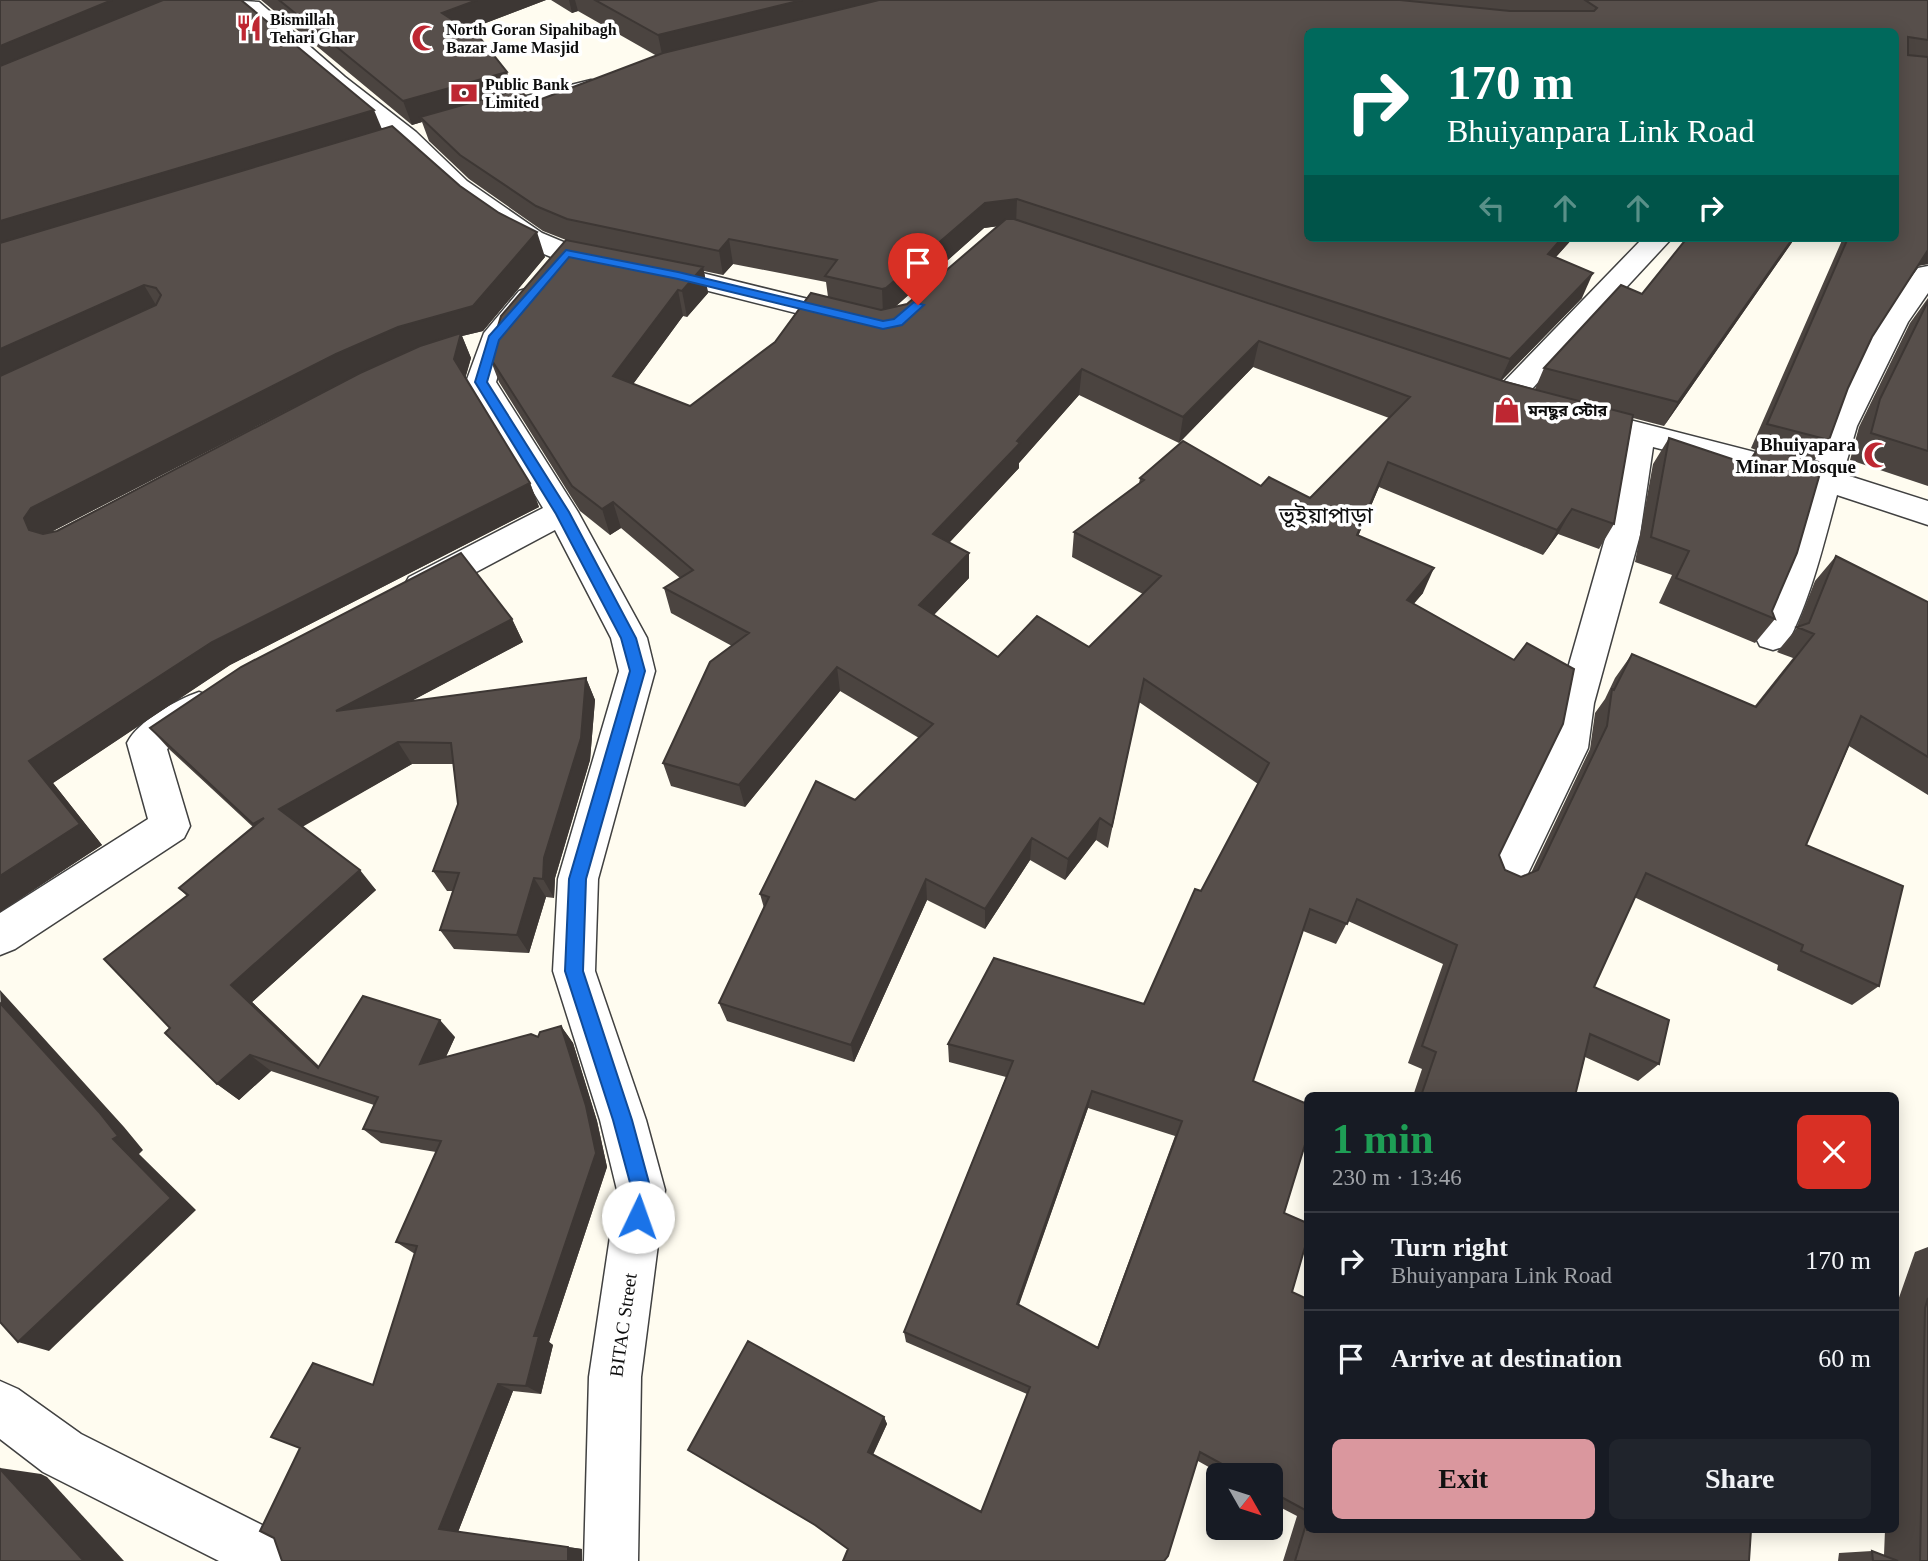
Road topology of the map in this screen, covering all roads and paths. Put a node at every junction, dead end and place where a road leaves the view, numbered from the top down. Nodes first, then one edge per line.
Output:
1 (238, 0) edge
2 (618, 80) edge
3 (459, 121) edge
4 (1655, 242) edge
5 (566, 253) junction
6 (1928, 274) edge
7 (883, 325) edge
8 (1639, 433) junction
9 (1826, 481) junction
10 (562, 512) junction
11 (1928, 513) edge
12 (391, 601) edge
13 (1773, 636) edge
14 (223, 692) edge
15 (1506, 877) edge
16 (0, 936) edge
17 (0, 1406) edge
18 (277, 1561) edge
19 (611, 1561) edge

1 - 5 street
2 - 3 street
4 - 8 street
5 - 7 street
5 - 10 street, BITAC Street
6 - 9 street
8 - 9 street
8 - 15 street
9 - 11 street
9 - 13 street
10 - 12 street
10 - 19 street, BITAC Street
14 - 16 street
17 - 18 street

